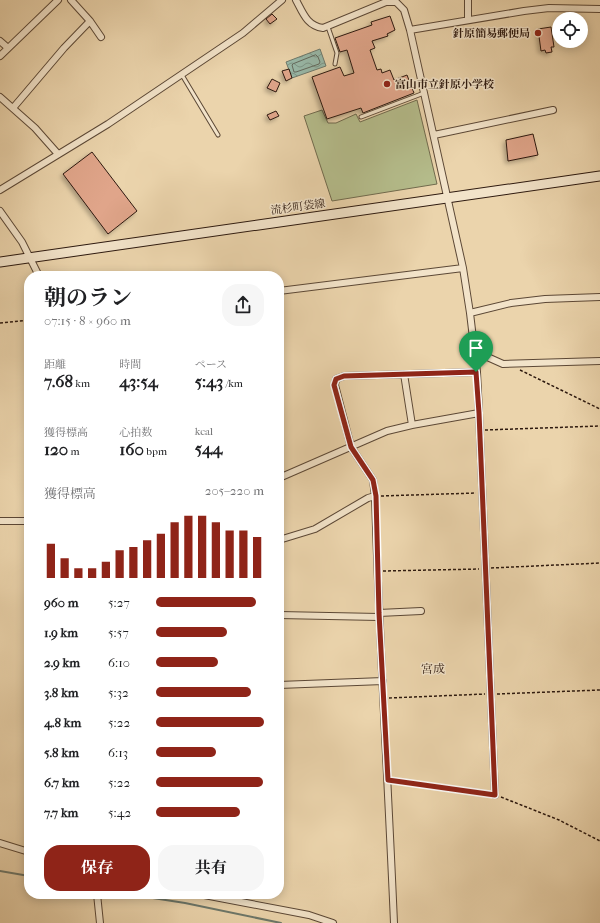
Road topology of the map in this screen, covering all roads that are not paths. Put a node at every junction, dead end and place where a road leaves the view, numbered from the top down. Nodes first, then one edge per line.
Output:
1 (58, 0) edge
2 (71, 0) edge
3 (282, 0) edge
4 (296, 0) edge
5 (468, 0) edge
6 (600, 9) edge
7 (468, 20) junction
8 (90, 21) junction
9 (328, 27) junction
10 (410, 30) junction
11 (101, 37) dead end
12 (0, 41) edge
13 (8, 48) junction
14 (0, 56) edge
15 (335, 64) dead end
16 (182, 75) junction
17 (424, 93) junction
18 (0, 97) edge
19 (13, 108) junction
20 (553, 110) dead end
21 (361, 117) dead end
22 (434, 135) junction
23 (218, 136) dead end
24 (58, 154) junction
25 (600, 176) edge
26 (0, 190) edge
27 (447, 198) junction
28 (0, 211) edge
29 (31, 258) junction
30 (0, 262) edge
31 (463, 268) junction
32 (37, 271) edge
33 (284, 290) edge
34 (600, 297) edge
35 (470, 313) junction
36 (474, 351) junction
37 (600, 361) edge
38 (476, 372) junction
39 (404, 374) junction
40 (479, 413) junction
41 (412, 425) junction
42 (351, 447) junction
43 (284, 476) edge
44 (376, 496) junction
45 (24, 521) edge
46 (0, 522) edge
47 (284, 538) edge
48 (421, 611) dead end
49 (379, 615) junction
50 (284, 616) edge
51 (383, 681) junction
52 (284, 685) edge
53 (495, 795) road end
54 (0, 843) edge
55 (24, 850) edge
56 (98, 899) edge
57 (227, 899) edge
58 (100, 923) edge
59 (333, 923) edge
60 (394, 923) edge

1 - 13 street
2 - 8 street
3 - 16 street
4 - 9 street
5 - 7 street
6 - 7 street
7 - 10 street
8 - 11 street
8 - 19 street
9 - 10 street
9 - 15 lane
10 - 17 street
12 - 13 street
13 - 14 street
16 - 23 lane
16 - 24 street
17 - 21 lane
17 - 22 street
18 - 19 street
19 - 24 street
20 - 22 street
22 - 27 street
24 - 26 street
25 - 27 main road, 流杉町袋線
27 - 29 main road, 流杉町袋線
27 - 31 street
28 - 29 street
29 - 30 main road, 流杉町袋線
29 - 32 street
31 - 33 street
31 - 35 street
34 - 35 street
35 - 36 street
36 - 37 street
36 - 38 street
38 - 39 street
38 - 40 street
39 - 41 street
39 - 42 street
40 - 41 street
40 - 53 street
41 - 42 street
42 - 43 street
42 - 44 street
44 - 47 street
44 - 49 street
45 - 46 street
48 - 49 street
49 - 50 street
49 - 51 street
51 - 52 street
51 - 60 street
54 - 55 street
56 - 58 street
57 - 59 street

